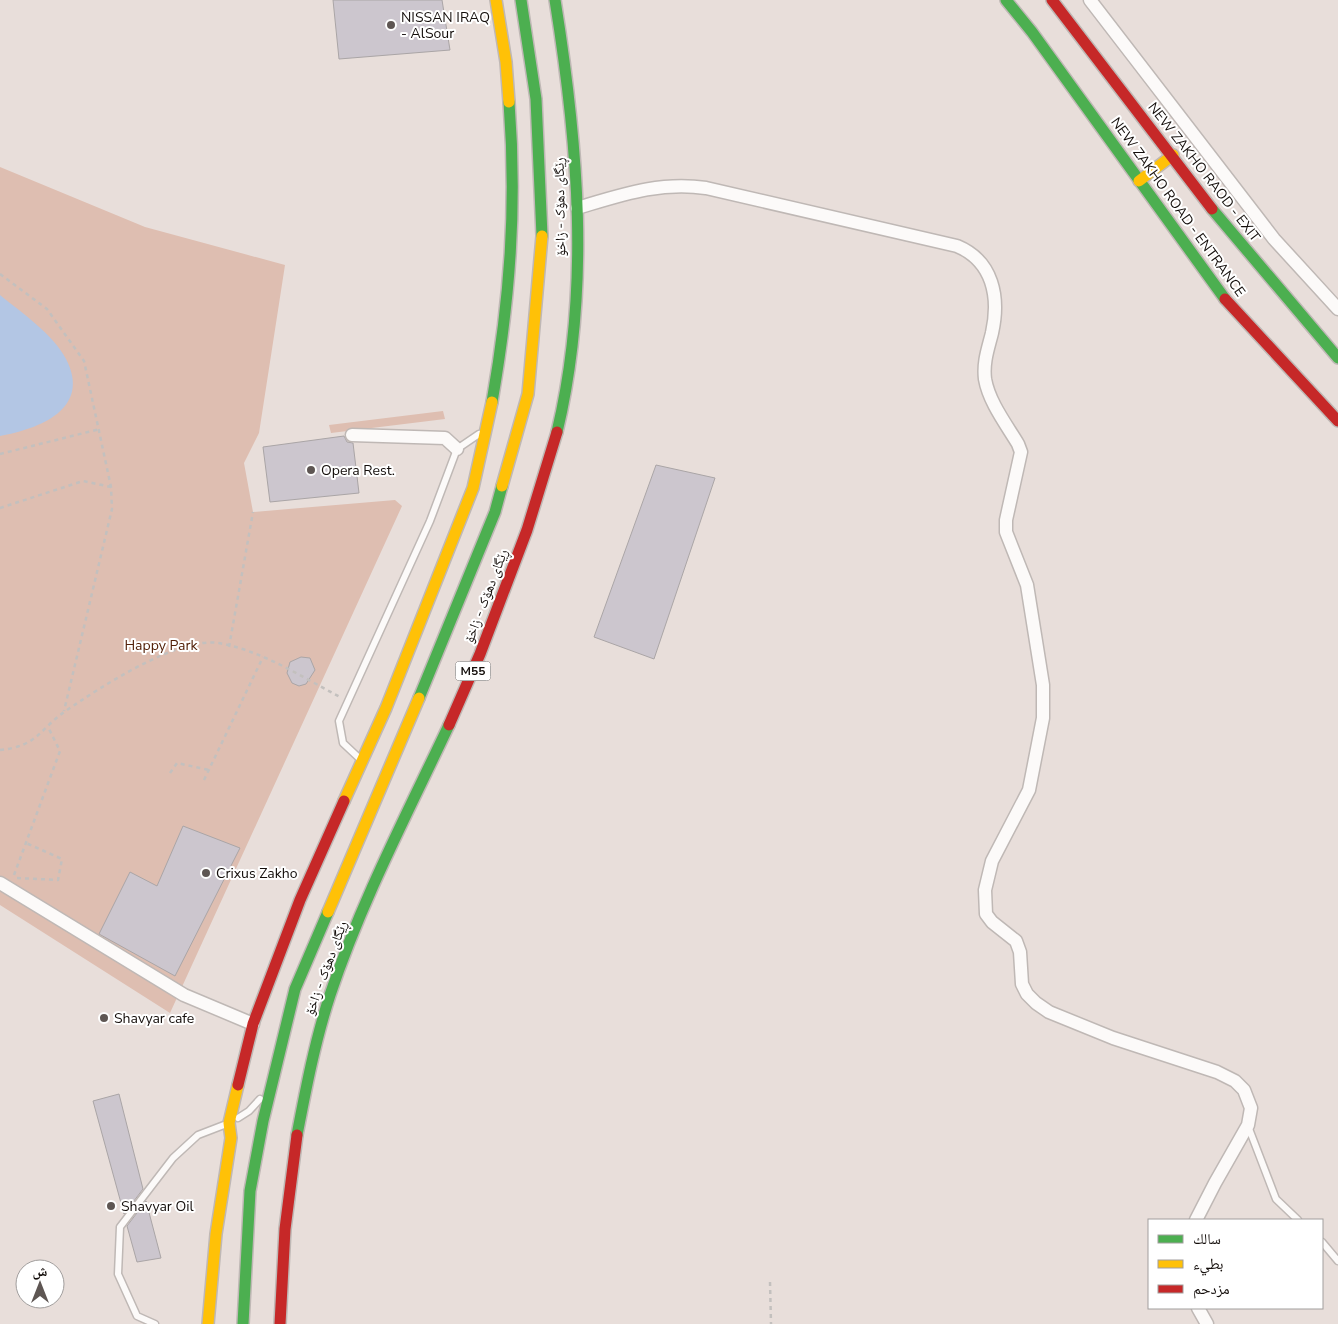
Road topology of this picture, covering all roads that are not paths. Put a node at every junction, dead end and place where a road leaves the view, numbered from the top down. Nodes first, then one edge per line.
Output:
1 (496, 0) edge
2 (521, 0) edge
3 (555, 0) edge
4 (1006, 0) edge
5 (1052, 0) edge
6 (1090, 0) edge
7 (1173, 155) junction
8 (1138, 181) junction
9 (578, 208) junction
10 (1338, 309) edge
11 (519, 334) junction
12 (1338, 358) edge
13 (1338, 421) edge
14 (487, 429) junction
15 (352, 435) dead end
16 (456, 449) junction
17 (362, 760) junction
18 (0, 883) edge
19 (253, 1024) junction
20 (272, 1087) junction
21 (229, 1123) junction
22 (1248, 1125) junction
23 (1197, 1219) edge
24 (1297, 1219) edge
25 (1323, 1243) edge
26 (1338, 1262) edge
27 (1199, 1309) edge
28 (155, 1324) edge
29 (208, 1324) edge
30 (243, 1324) edge
31 (280, 1324) edge
32 (1207, 1324) edge

1 - 11 main road
2 - 11 main road, ڕێگای دهۆک - زاخۆ / M55
3 - 9 main road, ڕێگای دهۆک - زاخۆ / M55
4 - 8 main road, NEW ZAKHO ROAD - ENTRANCE
5 - 7 main road, NEW ZAKHO RAOD - EXIT
6 - 10 street
7 - 8 main road
7 - 12 main road, NEW ZAKHO RAOD - EXIT
8 - 13 main road, NEW ZAKHO ROAD - ENTRANCE
9 - 22 street
9 - 31 main road, ڕێگای دهۆک - زاخۆ / M55
11 - 14 main road
11 - 20 main road, ڕێگای دهۆک - زاخۆ / M55
14 - 16 lane
14 - 17 main road
15 - 16 street
16 - 17 lane
17 - 19 main road
18 - 19 street
19 - 21 main road
20 - 21 lane
20 - 30 main road, ڕێگای دهۆک - زاخۆ / M55
21 - 28 lane
21 - 29 main road
22 - 23 street
22 - 24 lane
25 - 26 lane
27 - 32 street

